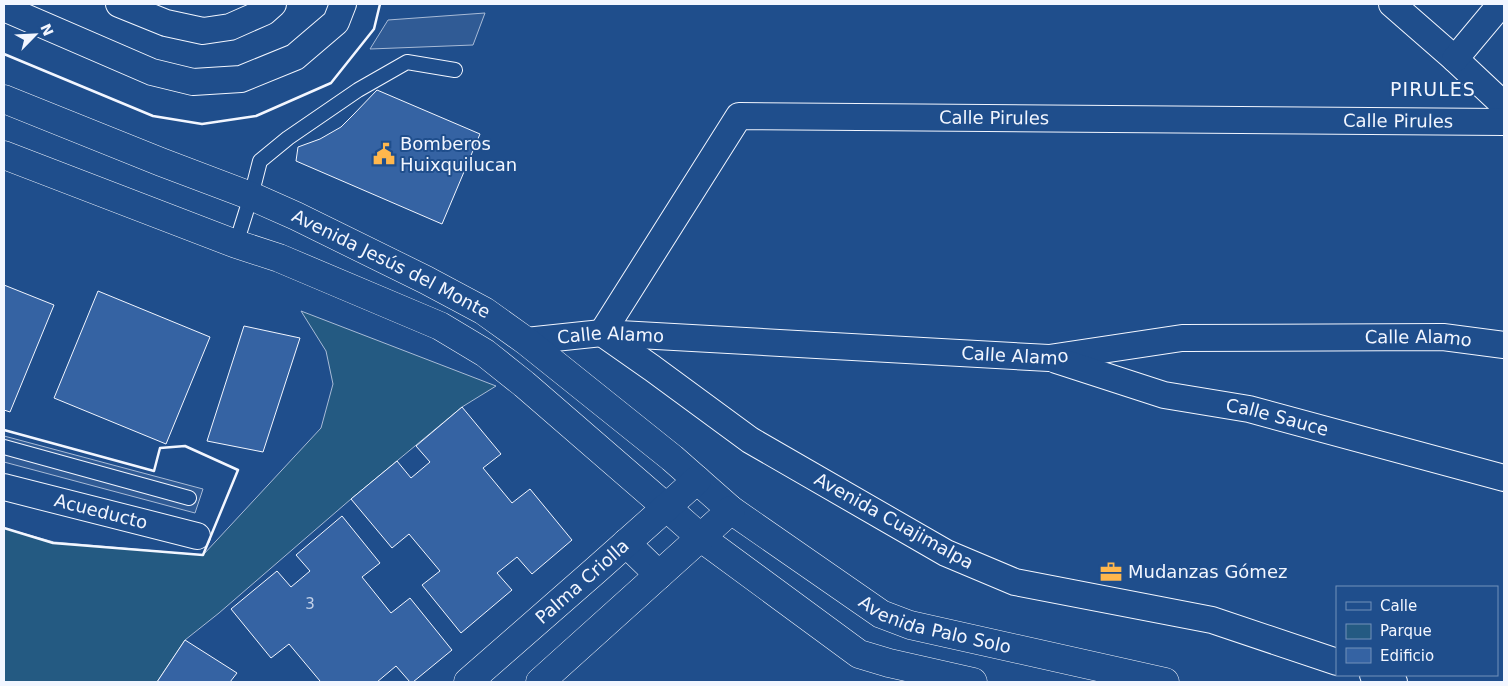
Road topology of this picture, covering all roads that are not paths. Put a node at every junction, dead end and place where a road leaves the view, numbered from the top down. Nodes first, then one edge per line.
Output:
1 (119, 4) edge
2 (273, 4) edge
3 (343, 4) edge
4 (1392, 4) edge
5 (1501, 4) edge
6 (4, 8) edge
7 (1455, 60) junction
8 (455, 70) dead end
9 (4, 99) edge
10 (1504, 105) edge
11 (1504, 122) edge
12 (4, 155) edge
13 (251, 196) junction
14 (236, 244) junction
15 (602, 333) junction
16 (526, 341) junction
17 (1504, 345) edge
18 (1049, 358) junction
19 (4, 447) edge
20 (1504, 478) edge
21 (697, 480) junction
22 (4, 486) edge
23 (189, 498) dead end
24 (666, 507) junction
25 (731, 510) junction
26 (197, 536) dead end
27 (700, 537) junction
28 (626, 542) junction
29 (659, 574) junction
30 (1336, 662) edge
31 (1376, 676) edge
32 (468, 682) edge
33 (540, 682) edge
34 (973, 682) edge
35 (1166, 682) edge
36 (1394, 682) edge

1 - 2 street
3 - 6 street
4 - 7 street
5 - 7 street
7 - 10 street
8 - 13 lane
9 - 13 main road, Avenida Jesús del Monte
11 - 15 street, Calle Pirules
12 - 14 main road, Avenida Jesús del Monte
13 - 14 lane
13 - 16 main road, Avenida Jesús del Monte
14 - 24 main road, Avenida Jesús del Monte
15 - 16 street, Calle Alamo
15 - 18 street, Calle Alamo
15 - 30 street, Avenida Cuajimalpa
16 - 21 main road, Avenida Jesús del Monte
17 - 18 street, Calle Alamo
18 - 20 street, Calle Sauce
19 - 23 lane
21 - 24 main road, Palma Criolla
21 - 25 main road, Avenida Jesús del Monte
22 - 26 street, Acueducto
24 - 27 main road, Avenida Jesús del Monte
24 - 28 main road, Palma Criolla
25 - 27 main road
25 - 35 main road, Avenida Palo Solo
27 - 29 main road
27 - 34 main road
28 - 29 main road
28 - 32 main road, Palma Criolla
29 - 33 main road
31 - 36 street

